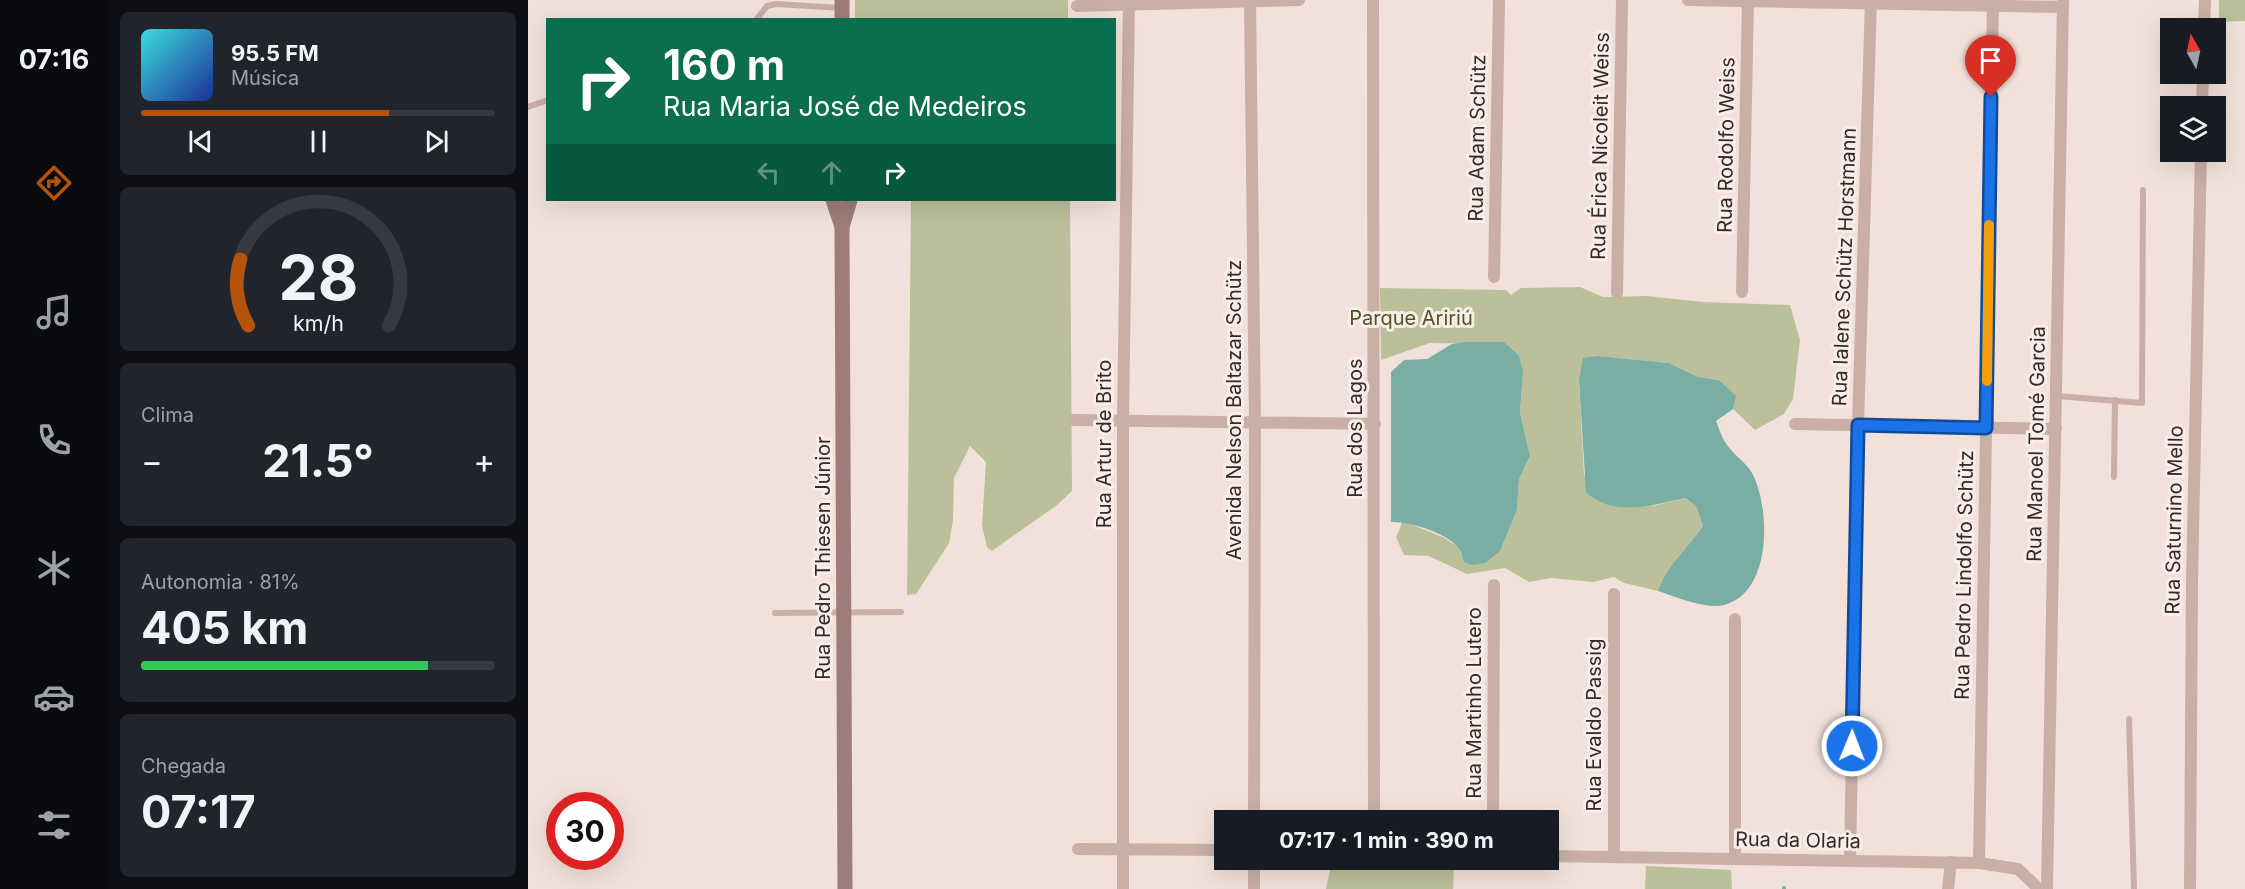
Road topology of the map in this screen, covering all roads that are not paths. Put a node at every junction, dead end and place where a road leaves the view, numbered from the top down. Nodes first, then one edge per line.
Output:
1 (1299, 0) edge
2 (1373, 0) edge
3 (1499, 0) edge
4 (1622, 0) edge
5 (1688, 0) edge
6 (2205, 0) edge
7 (1250, 1) edge
8 (1748, 1) edge
9 (776, 2) edge
10 (1871, 2) edge
11 (1129, 3) edge
12 (1993, 3) edge
13 (2063, 3) edge
14 (1077, 6) dead end
15 (842, 9) edge
16 (758, 18) edge
17 (2204, 18) edge
18 (546, 101) edge
19 (528, 107) edge
20 (2201, 162) edge
21 (2143, 190) dead end
22 (842, 204) edge
23 (1494, 277) dead end
24 (1742, 292) dead end
25 (1617, 293) dead end
26 (2057, 396) junction
27 (2115, 400) junction
28 (1074, 420) dead end
29 (1123, 421) junction
30 (1255, 422) junction
31 (1375, 424) junction
32 (1795, 424) dead end
33 (1858, 425) junction
34 (1986, 428) junction
35 (2056, 429) junction
36 (2114, 477) dead end
37 (1494, 585) dead end
38 (1614, 594) dead end
39 (844, 612) junction
40 (902, 612) dead end
41 (775, 613) dead end
42 (1735, 619) dead end
43 (2129, 719) dead end
44 (1254, 810) edge
45 (1374, 810) edge
46 (1493, 810) edge
47 (1078, 849) dead end
48 (1123, 849) junction
49 (1214, 850) edge
50 (1559, 856) edge
51 (1614, 857) junction
52 (1735, 859) junction
53 (1850, 860) junction
54 (1951, 862) junction
55 (1980, 863) junction
56 (1254, 870) edge
57 (845, 889) edge
58 (1123, 889) edge
59 (1254, 889) edge
60 (1948, 889) edge
61 (2039, 889) edge
62 (2047, 889) edge
63 (2134, 889) edge
64 (2190, 889) edge

1 - 7 street
2 - 31 street, Rua dos Lagos
3 - 23 street, Rua Adam Schütz
4 - 25 street, Rua Érica Nicoleit Weiss
5 - 8 street
6 - 17 street
7 - 11 street
7 - 30 street, Avenida Nelson Baltazar Schütz
8 - 10 street
8 - 24 street, Rua Rodolfo Weiss
9 - 15 lane
9 - 16 lane
10 - 12 street
10 - 33 street, Rua Ialene Schütz Horstmann
11 - 14 street
11 - 29 street, Rua Artur de Brito
12 - 13 street
12 - 34 street, Rua Pedro Lindolfo Schütz
13 - 26 street, Rua Manoel Tomé Garcia
18 - 19 lane
20 - 64 street, Rua Saturnino Mello
21 - 27 lane
22 - 39 main road, Rua Pedro Thiesen Júnior
26 - 27 lane
26 - 35 street, Rua Manoel Tomé Garcia
27 - 36 lane
28 - 29 street
29 - 30 street
29 - 48 street, Rua Artur de Brito
30 - 31 street
30 - 44 street, Avenida Nelson Baltazar Schütz
31 - 45 street, Rua dos Lagos
32 - 33 street
33 - 34 street
33 - 53 street, Rua Ialene Schütz Horstmann
34 - 35 street
34 - 55 street, Rua Pedro Lindolfo Schütz
35 - 62 street, Rua Manoel Tomé Garcia
37 - 46 street, Rua Martinho Lutero
38 - 51 street, Rua Evaldo Passig
39 - 40 lane
39 - 41 lane
39 - 57 main road, Rua Pedro Thiesen Júnior
42 - 52 street
43 - 63 lane
47 - 48 street
48 - 49 street
48 - 58 street, Rua Artur de Brito
50 - 51 street, Rua da Olaria
51 - 52 street, Rua da Olaria
52 - 53 street, Rua da Olaria
53 - 54 street, Rua da Olaria
54 - 55 street, Rua da Olaria
54 - 60 street
55 - 61 street, Rua da Olaria
56 - 59 street

